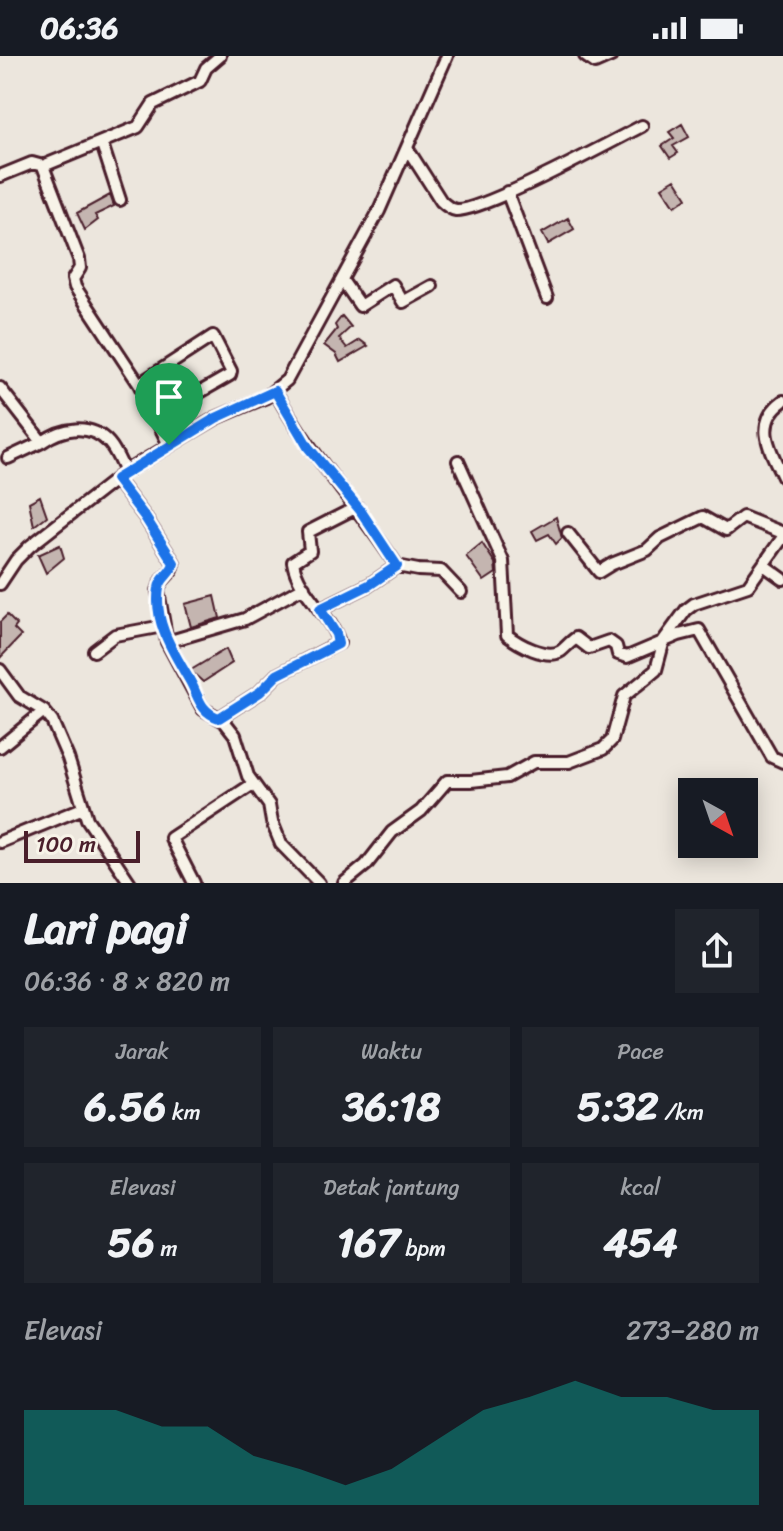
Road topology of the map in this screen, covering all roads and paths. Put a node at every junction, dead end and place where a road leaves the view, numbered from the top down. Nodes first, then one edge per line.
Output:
1 (220, 56) edge
2 (447, 56) edge
3 (585, 56) edge
4 (611, 56) edge
5 (642, 126) dead end
6 (102, 144) junction
7 (407, 148) junction
8 (43, 166) junction
9 (0, 176) edge
10 (507, 192) junction
11 (120, 200) dead end
12 (342, 280) junction
13 (432, 286) dead end
14 (547, 298) dead end
15 (139, 384) junction
16 (1, 391) edge
17 (275, 391) junction
18 (783, 401) edge
19 (181, 403) dead end
20 (42, 442) junction
21 (169, 445) junction
22 (8, 458) dead end
23 (458, 461) dead end
24 (120, 475) junction
25 (783, 477) edge
26 (357, 507) junction
27 (568, 533) dead end
28 (783, 535) edge
29 (397, 566) junction
30 (765, 566) junction
31 (783, 579) edge
32 (0, 584) edge
33 (304, 587) junction
34 (461, 592) dead end
35 (320, 609) junction
36 (163, 626) junction
37 (664, 640) junction
38 (167, 642) junction
39 (94, 651) dead end
40 (0, 670) edge
41 (44, 711) junction
42 (219, 718) junction
43 (0, 747) edge
44 (783, 762) edge
45 (253, 784) junction
46 (83, 808) junction
47 (0, 842) edge
48 (130, 883) edge
49 (194, 883) edge
50 (319, 883) edge
51 (344, 883) edge

1 - 6 street
2 - 7 street
3 - 4 street
5 - 10 street
6 - 8 street
6 - 11 street
7 - 10 street
7 - 12 street
8 - 9 street
8 - 15 street
10 - 14 street
12 - 13 street
12 - 17 street
15 - 19 street
15 - 21 street
16 - 20 street
17 - 21 street
17 - 26 street
18 - 25 street
20 - 22 street
20 - 24 street
21 - 24 street
23 - 37 street
24 - 32 street
24 - 36 street
26 - 29 street
26 - 33 street
27 - 28 street
28 - 30 street
29 - 34 street
29 - 35 street
30 - 31 street
30 - 37 street
33 - 35 street
33 - 38 street
35 - 42 street
36 - 38 street
36 - 39 street
37 - 44 street
37 - 51 street
38 - 42 street
40 - 41 street
41 - 43 street
41 - 46 street
42 - 45 street
45 - 49 street
45 - 50 street
46 - 47 street
46 - 48 street

